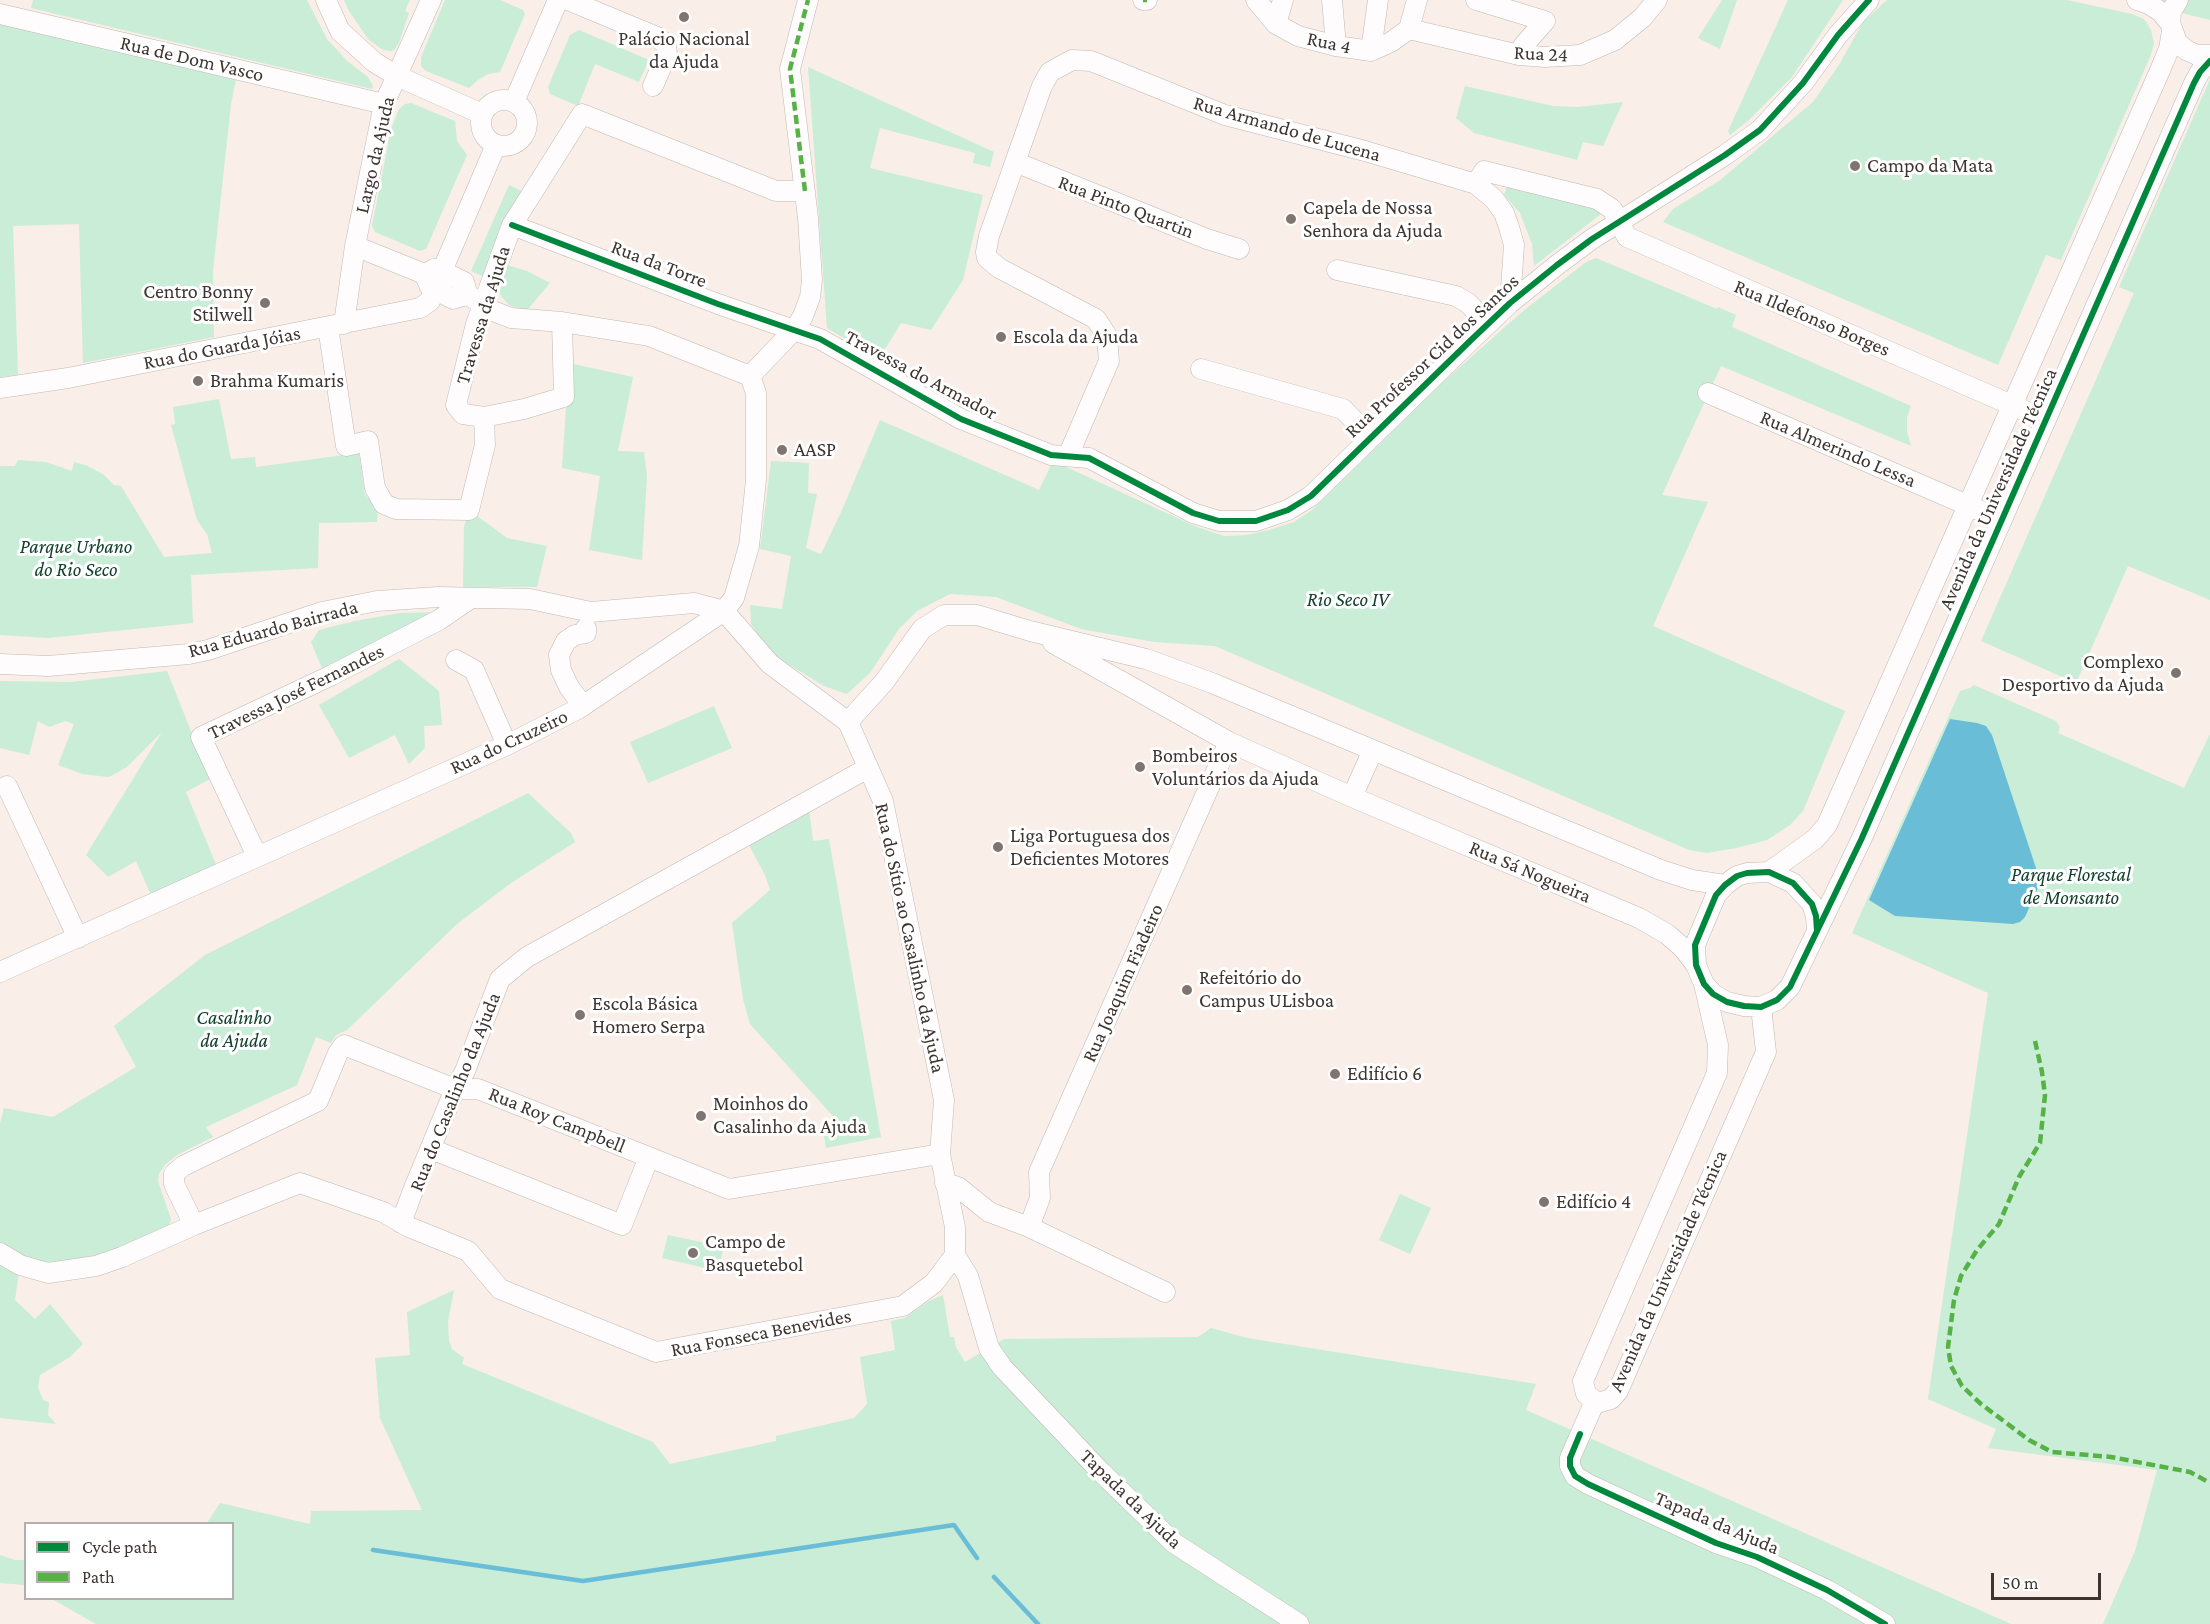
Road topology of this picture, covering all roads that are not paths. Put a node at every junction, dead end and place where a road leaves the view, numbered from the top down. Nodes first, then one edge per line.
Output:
1 (326, 0) edge
2 (431, 0) edge
3 (558, 0) edge
4 (568, 0) edge
5 (808, 0) edge
6 (1256, 0) edge
7 (1283, 0) edge
8 (1332, 0) edge
9 (1378, 0) edge
10 (1417, 0) edge
11 (1476, 0) edge
12 (1657, 0) edge
13 (1856, 0) edge
14 (1869, 0) edge
15 (2137, 0) edge
16 (2178, 0) edge
17 (1509, 5) edge
18 (0, 14) edge
19 (1276, 24) junction
20 (2171, 27) junction
21 (1409, 29) junction
22 (1838, 35) junction
23 (1336, 46) junction
24 (1523, 46) dead end
25 (1371, 51) junction
26 (2210, 55) edge
27 (2210, 61) edge
28 (397, 76) junction
29 (653, 86) dead end
30 (514, 102) junction
31 (384, 104) junction
32 (482, 114) junction
33 (496, 146) junction
34 (1015, 162) junction
35 (1476, 184) junction
36 (805, 191) junction
37 (1619, 222) junction
38 (512, 225) junction
39 (354, 246) junction
40 (1239, 249) dead end
41 (1337, 270) dead end
42 (435, 279) junction
43 (1510, 303) junction
44 (482, 305) junction
45 (561, 322) junction
46 (1488, 324) junction
47 (336, 326) junction
48 (795, 329) junction
49 (1201, 369) dead end
50 (750, 376) junction
51 (0, 388) edge
52 (1708, 393) dead end
53 (2013, 405) junction
54 (484, 417) junction
55 (2046, 420) junction
56 (1370, 437) junction
57 (1068, 456) junction
58 (1968, 506) junction
59 (2002, 520) junction
60 (471, 598) junction
61 (724, 611) junction
62 (585, 628) dead end
63 (1030, 631) junction
64 (1146, 659) junction
65 (456, 660) dead end
66 (0, 664) edge
67 (1120, 681) junction
68 (583, 706) junction
69 (848, 722) junction
70 (1229, 742) junction
71 (507, 745) junction
72 (1373, 750) junction
73 (868, 768) junction
74 (7, 786) dead end
75 (1352, 797) junction
76 (257, 856) junction
77 (1769, 872) junction
78 (1725, 885) junction
79 (1816, 930) junction
80 (78, 938) junction
81 (1696, 965) junction
82 (0, 972) edge
83 (1704, 984) junction
84 (1761, 1006) junction
85 (455, 1089) junction
86 (431, 1149) junction
87 (940, 1154) junction
88 (649, 1157) junction
89 (945, 1183) junction
90 (401, 1223) junction
91 (194, 1225) junction
92 (1029, 1227) junction
93 (0, 1253) edge
94 (955, 1255) junction
95 (1165, 1292) dead end
96 (989, 1348) joint
97 (1595, 1401) junction
98 (1299, 1624) edge
99 (1885, 1624) edge

1 - 28 street
2 - 28 street, Largo da Ajuda
3 - 30 street
4 - 29 street
5 - 36 street
6 - 19 street, Rua 4
7 - 19 street
8 - 23 street
9 - 25 street
10 - 21 street
11 - 17 street
12 - 21 street, Rua 24
13 - 22 street, Rua Professor Cid dos Santos
14 - 22 street, Rua Professor Cid dos Santos
15 - 20 street
16 - 20 street, Avenida da Universidade Técnica
17 - 24 street
18 - 31 street, Rua de Dom Vasco
19 - 23 street, Rua 4
20 - 26 street
20 - 53 street, Avenida da Universidade Técnica
21 - 25 street, Rua 4
22 - 37 street, Rua Professor Cid dos Santos
23 - 25 street, Rua 4
27 - 55 street, Avenida da Universidade Técnica
28 - 31 street, Largo da Ajuda
28 - 32 street
30 - 32 street
30 - 33 street
31 - 39 street, Largo da Ajuda
32 - 33 street
33 - 42 street
34 - 35 street, Rua Armando de Lucena
34 - 40 street, Rua Pinto Quartin
34 - 57 street, Rua Armando de Lucena
35 - 37 street
35 - 43 street, Rua Armando de Lucena
36 - 38 street, Travessa da Ajuda
36 - 48 street
37 - 43 street, Rua Professor Cid dos Santos
37 - 53 street, Rua Ildefonso Borges
38 - 44 street, Travessa da Ajuda
38 - 48 street, Rua da Torre
39 - 42 street
39 - 47 street, Largo da Ajuda
41 - 46 street
42 - 44 street
42 - 47 street, Rua do Guarda Jóias
43 - 46 street, Rua Professor Cid dos Santos
44 - 45 street
44 - 54 street, Travessa da Ajuda
45 - 50 street
45 - 54 street
46 - 56 street, Rua Professor Cid dos Santos
47 - 51 street, Rua do Guarda Jóias
47 - 54 street, Largo da Ajuda
48 - 50 street
48 - 57 street, Travessa do Armador
49 - 56 street
50 - 61 street, Rua do Cruzeiro
52 - 58 street, Rua Almerindo Lessa
53 - 55 street, Rua Ildefonso Borges
53 - 58 street, Avenida da Universidade Técnica
55 - 59 street, Avenida da Universidade Técnica
56 - 57 street, Rua Professor Cid dos Santos
58 - 59 street, Rua Almerindo Lessa
58 - 77 street, Avenida da Universidade Técnica
59 - 79 street, Avenida da Universidade Técnica
60 - 61 street, Rua Eduardo Bairrada
60 - 66 street, Rua Eduardo Bairrada
60 - 76 street, Travessa José Fernandes
61 - 68 street, Rua do Cruzeiro
61 - 69 street, Rua do Sítio ao Casalinho da Ajuda
62 - 68 street
63 - 64 street, Rua Sá Nogueira
63 - 67 street, Rua Sá Nogueira
63 - 69 street, Rua Sá Nogueira
64 - 67 street
64 - 72 street, Rua Sá Nogueira
65 - 71 street
67 - 70 street, Rua Sá Nogueira
68 - 71 street, Rua do Cruzeiro
69 - 73 street, Rua do Sítio ao Casalinho da Ajuda
70 - 75 street, Rua Sá Nogueira
70 - 92 street, Rua Joaquim Fiadeiro
71 - 76 street, Rua do Cruzeiro
72 - 75 street
72 - 78 street, Rua Sá Nogueira
73 - 85 street, Rua do Casalinho da Ajuda
73 - 87 street, Rua do Sítio ao Casalinho da Ajuda
74 - 80 street
75 - 81 street, Rua Sá Nogueira
76 - 80 street, Rua do Cruzeiro
77 - 78 street
77 - 79 street
78 - 81 street
79 - 84 street
80 - 82 street, Rua do Cruzeiro
81 - 83 street
83 - 84 street
83 - 97 street, Avenida da Universidade Técnica
84 - 97 street, Avenida da Universidade Técnica
85 - 86 street, Rua do Casalinho da Ajuda
85 - 88 street, Rua Roy Campbell
85 - 91 street, Rua Roy Campbell
86 - 88 street
86 - 90 street, Rua do Casalinho da Ajuda
87 - 88 street, Rua Roy Campbell
87 - 89 street, Rua do Sítio ao Casalinho da Ajuda
89 - 92 street
89 - 94 street, Rua do Sítio ao Casalinho da Ajuda
90 - 91 street
90 - 94 street, Rua Fonseca Benevides
91 - 93 street
92 - 95 street
94 - 96 street, Rua do Sítio ao Casalinho da Ajuda
96 - 98 street, Tapada da Ajuda
97 - 99 street, Tapada da Ajuda

